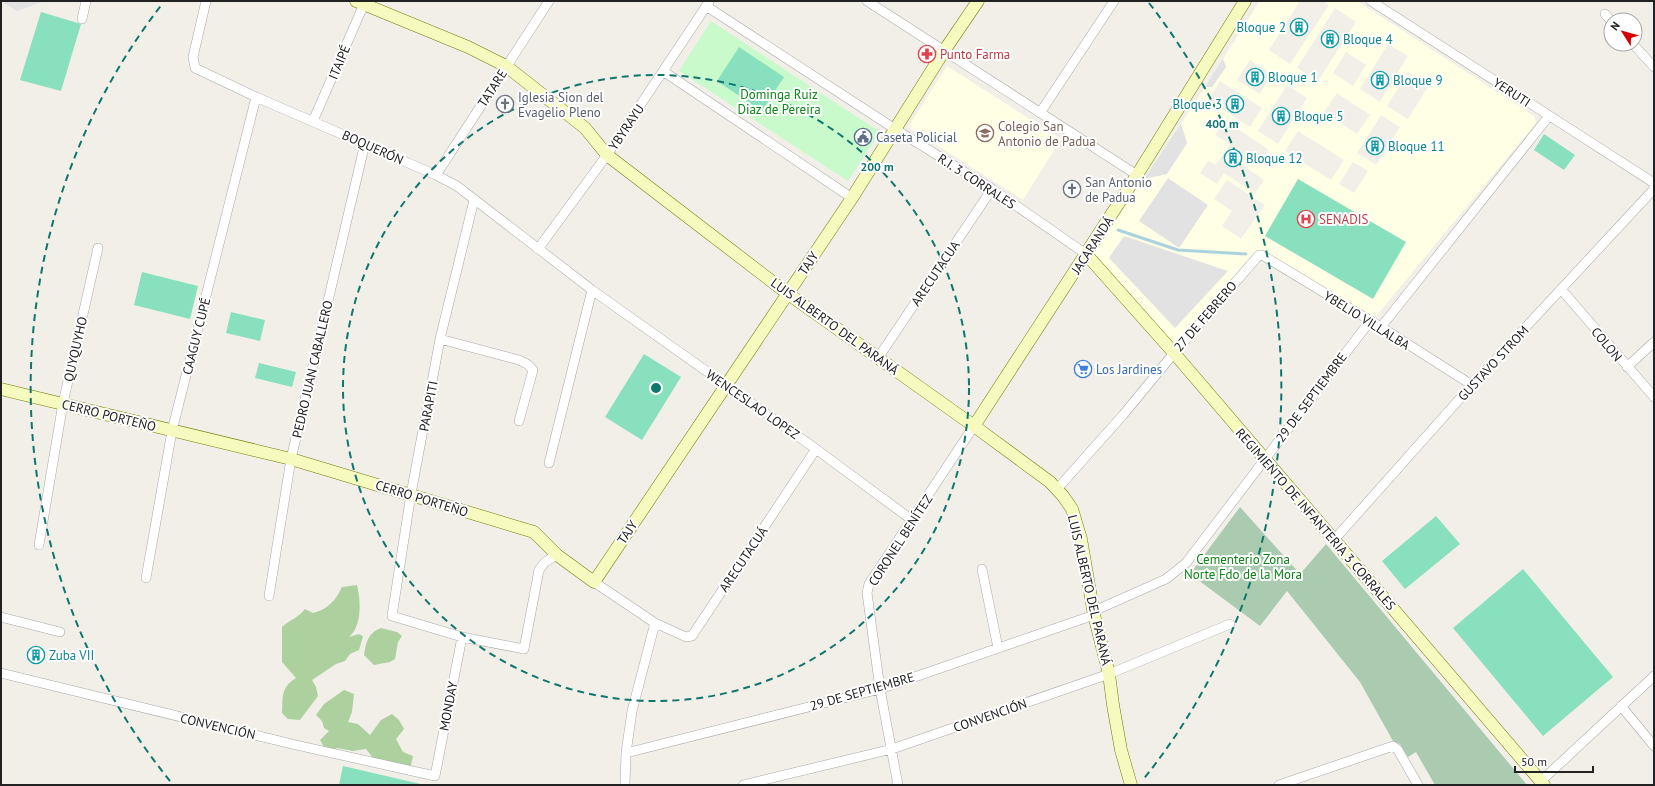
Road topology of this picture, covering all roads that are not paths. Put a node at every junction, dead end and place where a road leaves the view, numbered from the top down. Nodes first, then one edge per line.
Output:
1 (86, 1) edge
2 (206, 1) edge
3 (549, 1) edge
4 (867, 1) edge
5 (978, 1) edge
6 (1114, 1) edge
7 (1245, 1) edge
8 (1371, 1) edge
9 (360, 3) edge
10 (708, 3) edge
11 (82, 19) dead end
12 (944, 51) junction
13 (1640, 52) edge
14 (506, 66) junction
15 (1654, 67) edge
16 (663, 71) junction
17 (256, 97) junction
18 (1040, 113) junction
19 (1549, 116) junction
20 (313, 121) junction
21 (895, 129) junction
22 (365, 143) junction
23 (607, 155) junction
24 (436, 175) junction
25 (1137, 175) junction
26 (1654, 183) edge
27 (992, 189) junction
28 (1654, 189) edge
29 (852, 198) junction
30 (474, 200) junction
31 (98, 248) dead end
32 (538, 249) junction
33 (1086, 254) junction
34 (1262, 255) joint
35 (1561, 289) junction
36 (592, 290) junction
37 (787, 293) junction
38 (1370, 321) junction
39 (1381, 327) junction
40 (440, 339) junction
41 (1654, 342) edge
42 (1174, 352) junction
43 (878, 358) junction
44 (1627, 367) junction
45 (725, 385) junction
46 (1472, 385) junction
47 (1, 389) edge
48 (1654, 397) edge
49 (63, 404) junction
50 (519, 421) dead end
51 (974, 426) junction
52 (172, 431) junction
53 (816, 448) junction
54 (291, 459) junction
55 (1265, 459) junction
56 (549, 463) dead end
57 (1057, 489) junction
58 (412, 494) junction
59 (912, 520) junction
60 (1334, 540) junction
61 (39, 545) dead end
62 (557, 555) junction
63 (982, 569) dead end
64 (146, 578) dead end
65 (594, 582) junction
66 (268, 596) dead end
67 (1094, 613) junction
68 (1, 617) edge
69 (655, 623) junction
70 (1230, 624) dead end
71 (60, 632) dead end
72 (462, 637) junction
73 (998, 648) junction
74 (1, 673) edge
75 (1109, 674) junction
76 (1654, 676) edge
77 (880, 689) junction
78 (1621, 706) junction
79 (1654, 746) edge
80 (892, 749) junction
81 (626, 752) junction
82 (435, 776) joint
83 (1543, 783) edge
84 (625, 785) edge
85 (742, 785) edge
86 (898, 785) edge
87 (1131, 785) edge
88 (1279, 785) edge
89 (1418, 785) edge

1 - 11 street
2 - 17 street, BOQUERÓN
3 - 14 street, TATARE
4 - 12 street
5 - 12 street, TAJY
6 - 18 street
7 - 25 street, JACARANDÁ
8 - 19 street, YERUTI
9 - 14 street, LUIS ALBERTO DEL PARANÁ
9 - 20 street, ITAIPÉ
10 - 16 street, YBYRAYU
10 - 21 street, R.I. 3 CORRALES
12 - 18 street
12 - 21 street, TAJY
13 - 15 street
14 - 23 street, LUIS ALBERTO DEL PARANÁ
14 - 24 street, TATARE
16 - 23 street, YBYRAYU
16 - 29 street
17 - 20 street, BOQUERÓN
17 - 52 street, CAAGUY CUPÉ
18 - 25 street
19 - 26 street, YERUTI
19 - 39 street
20 - 22 street, BOQUERÓN
21 - 27 street, R.I. 3 CORRALES
21 - 29 street, TAJY
22 - 24 street, BOQUERÓN
22 - 54 street, PEDRO JUAN CABALLERO
23 - 32 street, YBYRAYU
23 - 37 street, LUIS ALBERTO DEL PARANÁ
24 - 30 street, BOQUERÓN
25 - 33 street, JACARANDÁ
27 - 33 street, R.I. 3 CORRALES
27 - 43 street, ARECUTACUA
28 - 35 street, GUSTAVO STROM
29 - 37 street, TAJY
30 - 32 street, BOQUERÓN
30 - 40 street, PARAPITI
31 - 49 street, QUYQUYHO
32 - 36 street, BOQUERÓN
33 - 42 street, REGIMIENTO DE INFANTERIA 3 CORRALES
33 - 51 street, JACARANDÁ
34 - 38 street, YBELIO VILLALBA
34 - 42 street, 27 DE FEBRERO
35 - 44 street, COLON
35 - 46 street, GUSTAVO STROM
36 - 45 street, WENCESLAO LOPEZ
36 - 56 street
37 - 43 street, LUIS ALBERTO DEL PARANÁ
37 - 45 street, TAJY
38 - 39 street, YBELIO VILLALBA
38 - 55 street, 29 DE SEPTIEMBRE
39 - 46 street, YBELIO VILLALBA
40 - 50 street
40 - 58 street, PARAPITI
41 - 44 street
42 - 55 street, REGIMIENTO DE INFANTERIA 3 CORRALES
42 - 57 street, 27 DE FEBRERO
43 - 51 street, LUIS ALBERTO DEL PARANÁ
44 - 48 street, COLON
45 - 53 street, WENCESLAO LOPEZ
45 - 65 street, TAJY
46 - 60 street, GUSTAVO STROM
47 - 49 street, CERRO PORTEÑO
49 - 52 street, CERRO PORTEÑO
49 - 61 street, QUYQUYHO
51 - 57 street, LUIS ALBERTO DEL PARANÁ
51 - 59 street, CORONEL BENÍTEZ
52 - 54 street, CERRO PORTEÑO
52 - 64 street, CAAGUY CUPÉ
53 - 59 street, WENCESLAO LOPEZ
53 - 69 street, ARECUTACUÁ
54 - 58 street, CERRO PORTEÑO
54 - 66 street, PEDRO JUAN CABALLERO
55 - 60 street, REGIMIENTO DE INFANTERIA 3 CORRALES
55 - 67 street, 29 DE SEPTIEMBRE
57 - 67 street, LUIS ALBERTO DEL PARANÁ
58 - 62 street, CERRO PORTEÑO
58 - 72 street, PARAPITI
59 - 77 street, CORONEL BENÍTEZ
60 - 83 street, REGIMIENTO DE INFANTERIA 3 CORRALES
62 - 65 street, CERRO PORTEÑO
62 - 72 street
63 - 73 street
65 - 69 street, CERRO PORTEÑO
67 - 73 street, 29 DE SEPTIEMBRE
67 - 75 street, LUIS ALBERTO DEL PARANÁ
68 - 71 street
69 - 81 street
70 - 75 street, CONVENCIÓN
72 - 82 street, MONDAY
73 - 77 street, 29 DE SEPTIEMBRE
74 - 82 street, CONVENCIÓN
75 - 80 street, CONVENCIÓN
75 - 87 street, LUIS ALBERTO DEL PARANÁ
76 - 78 street
77 - 80 street, CORONEL BENÍTEZ
77 - 81 street, 29 DE SEPTIEMBRE
78 - 79 street
78 - 83 street
80 - 85 street, CONVENCIÓN
80 - 86 street, CORONEL BENÍTEZ
81 - 84 street
88 - 89 street

